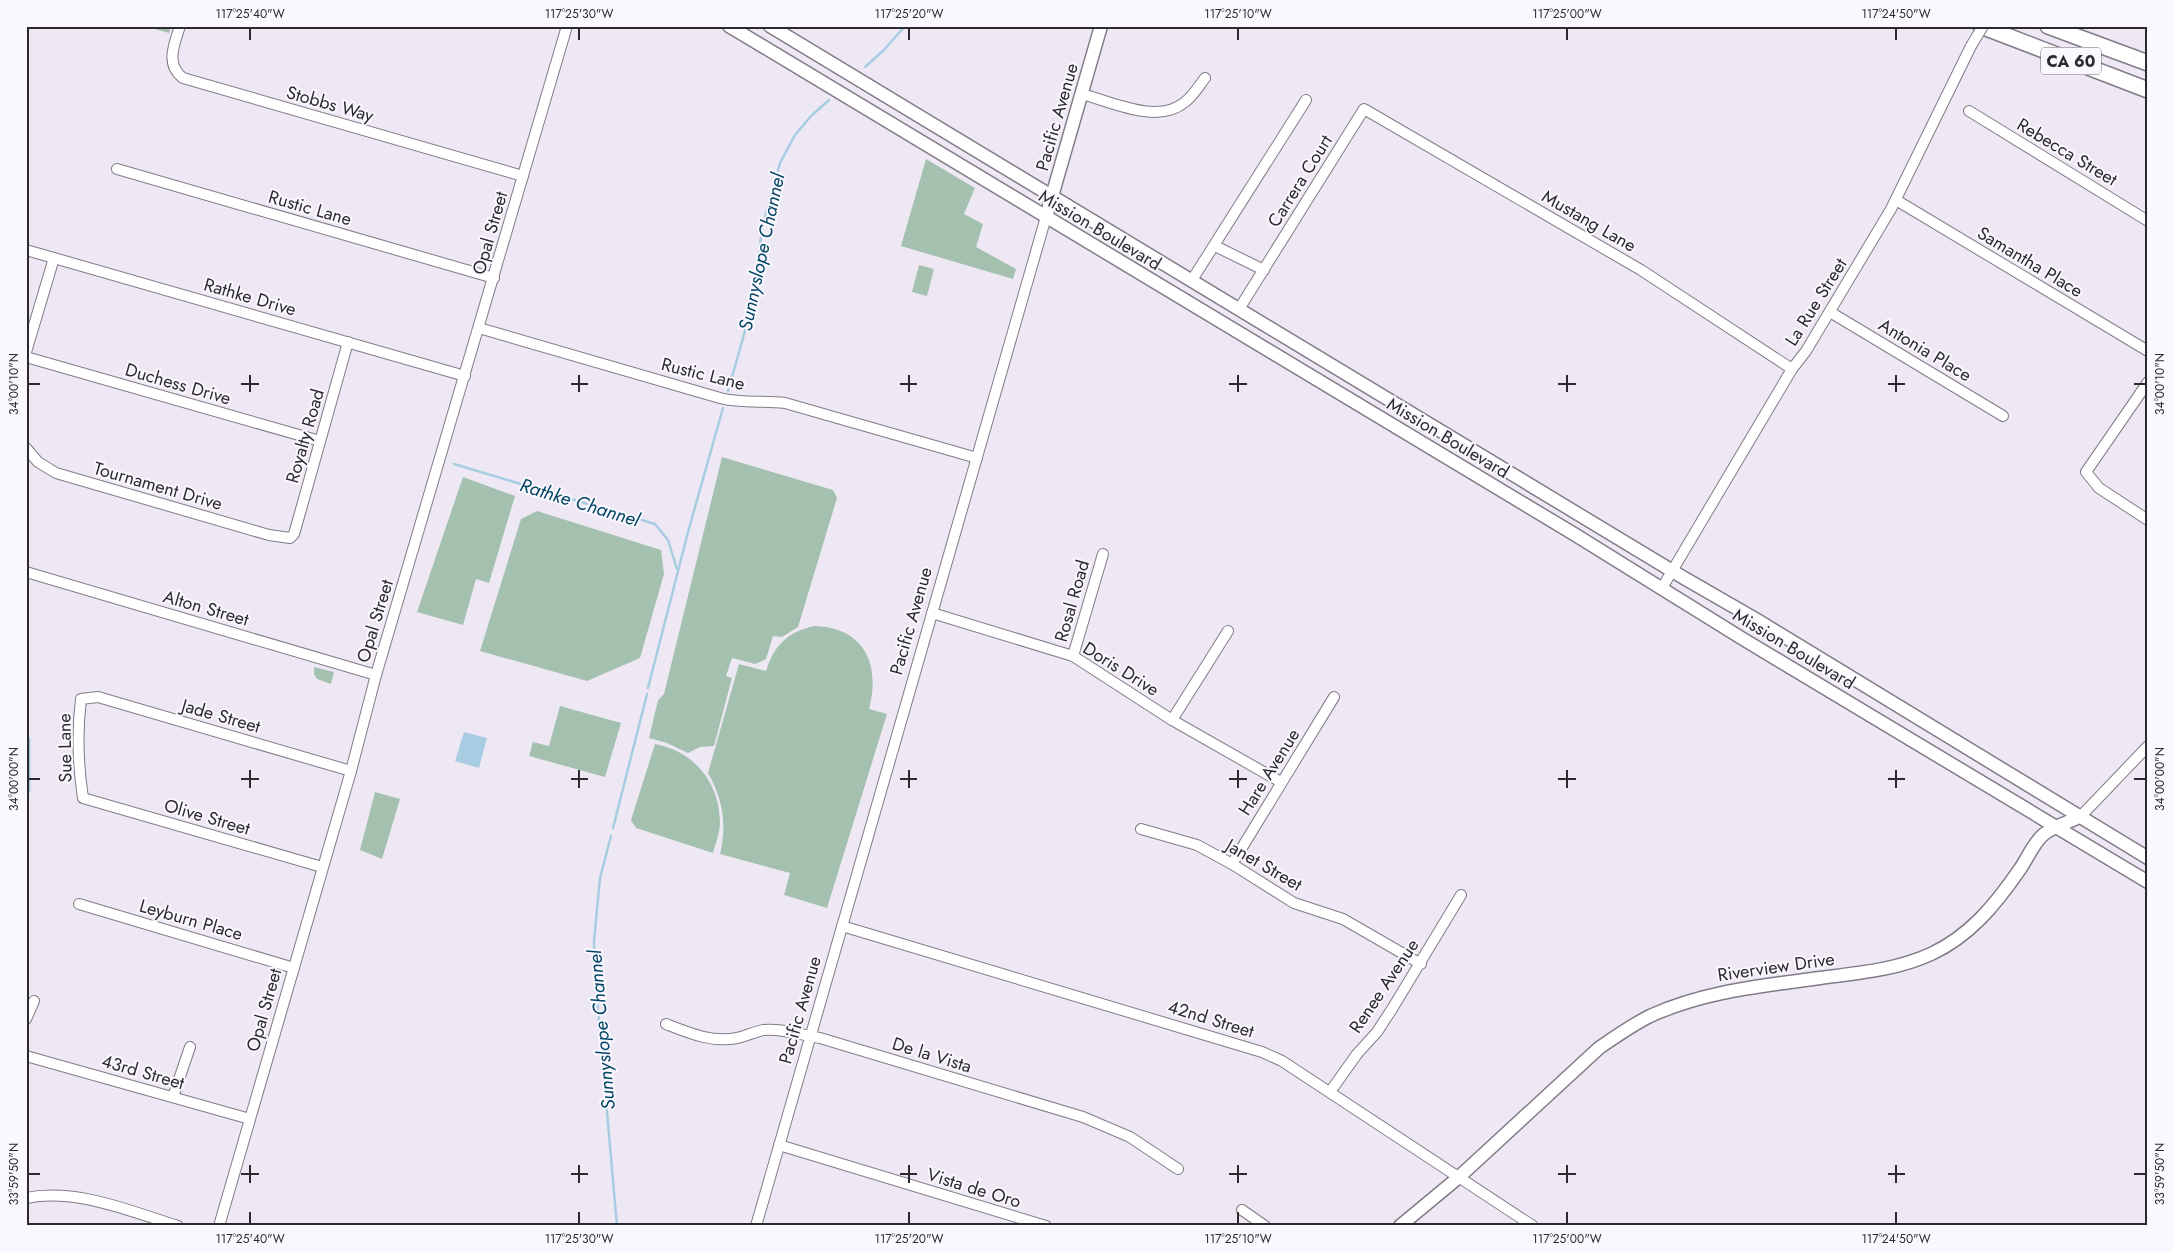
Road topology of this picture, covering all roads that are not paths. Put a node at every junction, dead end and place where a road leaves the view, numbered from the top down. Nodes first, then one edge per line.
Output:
1 (180, 26) edge
2 (567, 26) edge
3 (729, 26) edge
4 (770, 26) edge
5 (1101, 26) edge
6 (1982, 26) edge
7 (2048, 26) edge
8 (2148, 63) edge
9 (1205, 78) dead end
10 (2148, 90) edge
11 (1082, 94) junction
12 (1306, 100) dead end
13 (1364, 109) joint
14 (1969, 111) dead end
15 (117, 169) dead end
16 (523, 176) junction
17 (1052, 197) junction
18 (1896, 200) junction
19 (1046, 217) junction
20 (2148, 221) edge
21 (1215, 246) junction
22 (26, 250) edge
23 (54, 258) junction
24 (1264, 270) junction
25 (494, 278) junction
26 (1192, 280) junction
27 (1239, 309) junction
28 (1830, 312) junction
29 (479, 328) junction
30 (348, 342) junction
31 (2148, 351) edge
32 (26, 352) edge
33 (26, 357) edge
34 (1792, 369) junction
35 (465, 376) junction
36 (2148, 382) edge
37 (2003, 416) dead end
38 (320, 441) junction
39 (26, 448) edge
40 (977, 458) junction
41 (2148, 520) edge
42 (290, 538) joint
43 (1103, 554) dead end
44 (1672, 570) junction
45 (26, 572) edge
46 (1662, 588) junction
47 (932, 612) junction
48 (1228, 632) dead end
49 (1073, 656) junction
50 (376, 675) junction
51 (1334, 697) dead end
52 (81, 698) joint
53 (1172, 720) junction
54 (2148, 746) edge
55 (351, 771) junction
56 (1281, 782) junction
57 (83, 798) joint
58 (2082, 816) junction
59 (2059, 827) junction
60 (1141, 829) dead end
61 (2148, 858) edge
62 (1232, 864) junction
63 (322, 867) junction
64 (2148, 882) edge
65 (1461, 895) dead end
66 (79, 904) dead end
67 (842, 926) junction
68 (1421, 964) junction
69 (294, 968) junction
70 (34, 1001) dead end
71 (26, 1019) edge
72 (666, 1024) dead end
73 (810, 1037) junction
74 (190, 1047) dead end
75 (26, 1056) edge
76 (1330, 1092) junction
77 (173, 1097) junction
78 (250, 1119) junction
79 (779, 1145) junction
80 (1178, 1169) dead end
81 (1459, 1177) junction
82 (26, 1198) edge
83 (1242, 1210) dead end
84 (178, 1226) edge
85 (219, 1226) edge
86 (756, 1226) edge
87 (1046, 1226) edge
88 (1265, 1226) edge
89 (1400, 1226) edge
90 (1533, 1226) edge

1 - 16 street, Stobbs Way
2 - 16 street, Opal Street
3 - 19 main road, Mission Boulevard
4 - 17 main road, Mission Boulevard
5 - 11 main road, Pacific Avenue
6 - 10 highway, CA 60
6 - 18 street, La Rue Street, bridge
7 - 8 highway, CA 60
9 - 11 street
11 - 17 main road, Pacific Avenue
12 - 21 street
13 - 24 street, Carrera Court
13 - 34 street, Mustang Lane
14 - 20 street, Rebecca Street
15 - 25 street, Rustic Lane
16 - 25 street, Opal Street
17 - 19 main road, Pacific Avenue
17 - 26 main road, Mission Boulevard
18 - 28 street, La Rue Street
18 - 31 street, Samantha Place
19 - 40 street, Pacific Avenue
19 - 46 main road, Mission Boulevard
21 - 24 street
21 - 26 street
22 - 23 street, Rathke Drive
23 - 30 street, Rathke Drive
23 - 32 street
24 - 27 street, Carrera Court
25 - 29 street, Opal Street
26 - 27 main road, Mission Boulevard
27 - 44 main road, Mission Boulevard
28 - 34 street, La Rue Street
28 - 37 street, Antonia Place
29 - 35 street, Opal Street
29 - 40 street, Rustic Lane
30 - 35 street, Rathke Drive
30 - 38 street, Royalty Road
33 - 38 street, Duchess Drive
34 - 44 street, La Rue Street
35 - 50 street, Opal Street
36 - 41 street
38 - 42 street, Royalty Road
39 - 42 street, Tournament Drive
40 - 47 street, Pacific Avenue
43 - 49 street, Rosal Road
44 - 46 street, La Rue Street
44 - 58 main road, Mission Boulevard
45 - 50 street, Alton Street
46 - 59 main road, Mission Boulevard
47 - 49 street, Doris Drive
47 - 67 street, Pacific Avenue
48 - 53 street
49 - 53 street, Doris Drive
50 - 55 street, Opal Street
51 - 56 street, Hare Avenue
52 - 55 street, Jade Street
52 - 57 street, Sue Lane
53 - 56 street, Doris Drive
54 - 58 street, Riverview Drive
55 - 63 street, Opal Street
56 - 62 street, Hare Avenue
57 - 63 street, Olive Street
58 - 59 main road, Riverview Drive
58 - 61 main road, Mission Boulevard
59 - 64 main road, Mission Boulevard
59 - 81 main road, Riverview Drive
60 - 62 street, Janet Street
62 - 68 street, Janet Street
63 - 69 street, Opal Street
65 - 68 street, Renee Avenue
66 - 69 street, Leyburn Place
67 - 73 street, Pacific Avenue
67 - 76 street, 42nd Street
68 - 76 street, Renee Avenue
69 - 78 street, Opal Street
70 - 71 street
72 - 73 street, De la Vista
73 - 79 street, Pacific Avenue
73 - 80 street, De la Vista
74 - 77 street
75 - 77 street, 43rd Street
76 - 81 street, 42nd Street
77 - 78 street, 43rd Street
78 - 85 street, Opal Street
79 - 86 street, Pacific Avenue
79 - 87 street, Vista de Oro
81 - 89 main road, Riverview Drive
81 - 90 street, 42nd Street
82 - 84 street
83 - 88 street

